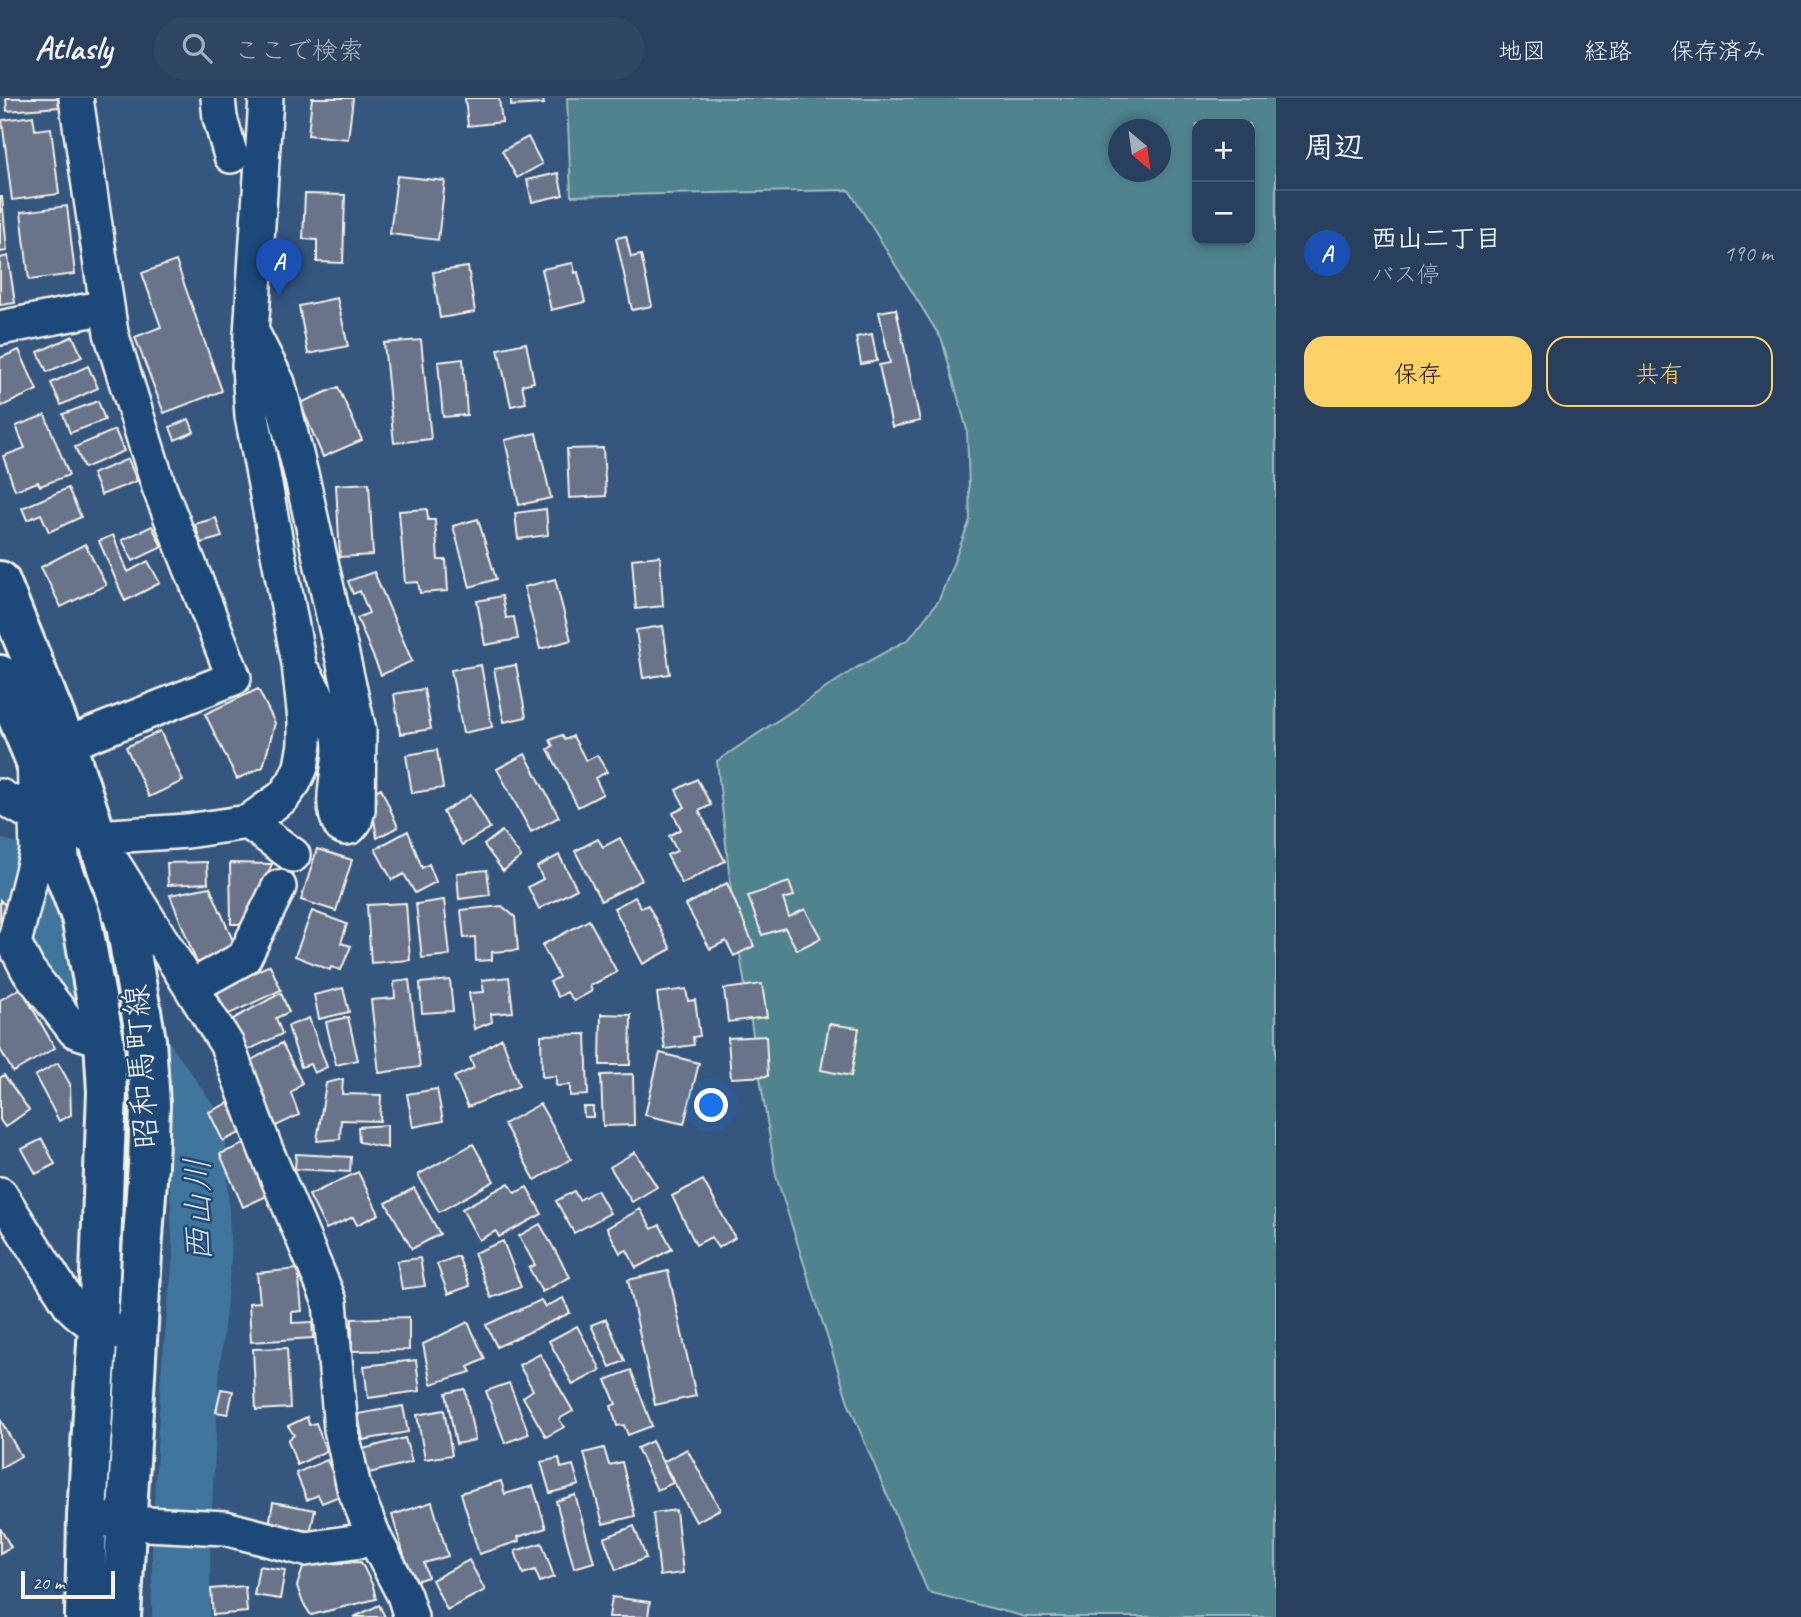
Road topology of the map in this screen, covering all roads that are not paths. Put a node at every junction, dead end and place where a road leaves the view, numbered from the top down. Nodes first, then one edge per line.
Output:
1 (76, 98) edge
2 (218, 98) edge
3 (266, 98) edge
4 (231, 156) dead end
5 (106, 307) junction
6 (0, 328) edge
7 (251, 329) junction
8 (0, 581) edge
9 (299, 664) junction
10 (0, 675) edge
11 (50, 750) junction
12 (0, 796) edge
13 (248, 822) junction
14 (96, 837) junction
15 (47, 839) junction
16 (293, 855) dead end
17 (279, 887) dead end
18 (191, 987) junction
19 (104, 1040) junction
20 (0, 1195) edge
21 (98, 1326) junction
22 (137, 1337) junction
23 (87, 1516) junction
24 (141, 1524) junction
25 (375, 1539) junction
26 (407, 1606) edge
27 (85, 1617) edge
28 (121, 1617) edge
29 (438, 1617) edge

1 - 5 street
2 - 4 street
3 - 7 street
5 - 6 street
5 - 11 street
7 - 9 street
7 - 9 street
8 - 11 main road, 昭和馬町線
9 - 13 street
10 - 11 main road, 昭和馬町線
11 - 14 main road, 昭和馬町線
11 - 15 main road, 昭和馬町線
12 - 15 street
13 - 14 street
13 - 16 street
14 - 15 street
14 - 18 street
14 - 22 main road, 昭和馬町線
15 - 19 main road, 昭和馬町線
15 - 19 street
17 - 18 street
18 - 25 street
19 - 21 main road, 昭和馬町線
20 - 21 street
21 - 22 street
21 - 23 main road, 昭和馬町線
22 - 24 main road, 昭和馬町線
23 - 24 street
23 - 27 main road, 昭和馬町線
24 - 25 street
24 - 28 main road, 昭和馬町線
25 - 26 street
26 - 29 street

